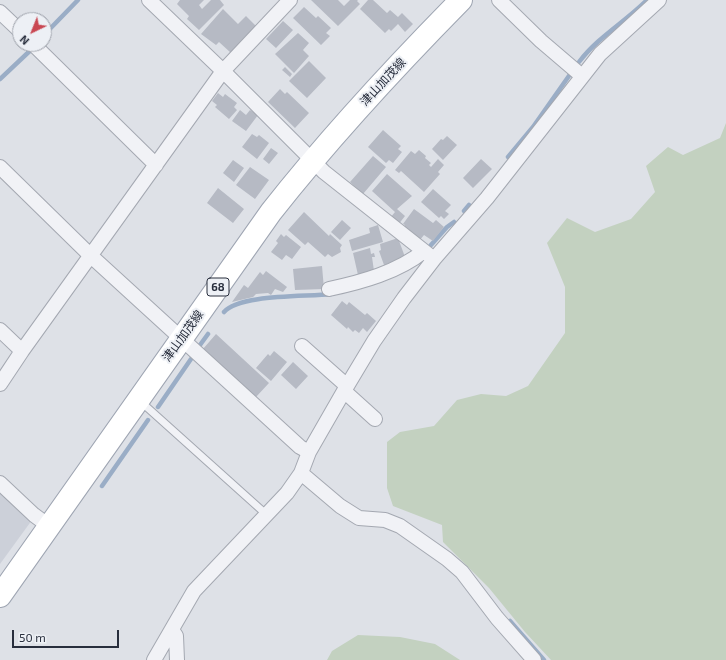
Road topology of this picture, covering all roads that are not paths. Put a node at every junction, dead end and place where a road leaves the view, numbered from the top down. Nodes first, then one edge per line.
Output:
1 (148, 0) edge
2 (290, 0) edge
3 (462, 0) edge
4 (499, 0) edge
5 (659, 0) edge
6 (0, 12) edge
7 (12, 23) edge
8 (41, 52) edge
9 (223, 71) junction
10 (582, 76) junction
11 (313, 159) junction
12 (156, 165) junction
13 (0, 166) edge
14 (429, 255) junction
15 (91, 256) junction
16 (329, 288) dead end
17 (0, 330) edge
18 (182, 338) junction
19 (302, 346) dead end
20 (22, 351) junction
21 (0, 384) edge
22 (345, 389) junction
23 (137, 399) junction
24 (375, 419) dead end
25 (309, 452) junction
26 (301, 473) junction
27 (0, 483) edge
28 (266, 515) junction
29 (49, 526) junction
30 (0, 596) edge
31 (172, 630) junction
32 (154, 660) edge
33 (177, 660) edge
34 (534, 660) edge

1 - 9 street
2 - 9 street
3 - 11 main road, 津山加茂線 / 68
4 - 10 street
5 - 10 street
6 - 7 street
8 - 12 street
9 - 11 street
9 - 12 street
10 - 14 street
11 - 14 street
11 - 18 main road, 津山加茂線 / 68
12 - 15 street
13 - 15 street
14 - 16 street
14 - 22 street
15 - 18 street
15 - 20 street
17 - 20 street
18 - 23 main road, 津山加茂線 / 68
18 - 25 street
19 - 22 street
20 - 21 street
22 - 24 street
22 - 25 street
23 - 28 lane
23 - 29 main road, 津山加茂線 / 68
25 - 26 street
26 - 28 street
26 - 34 street
27 - 29 street
28 - 31 street
29 - 30 main road, 津山加茂線 / 68
31 - 32 street
31 - 33 street

